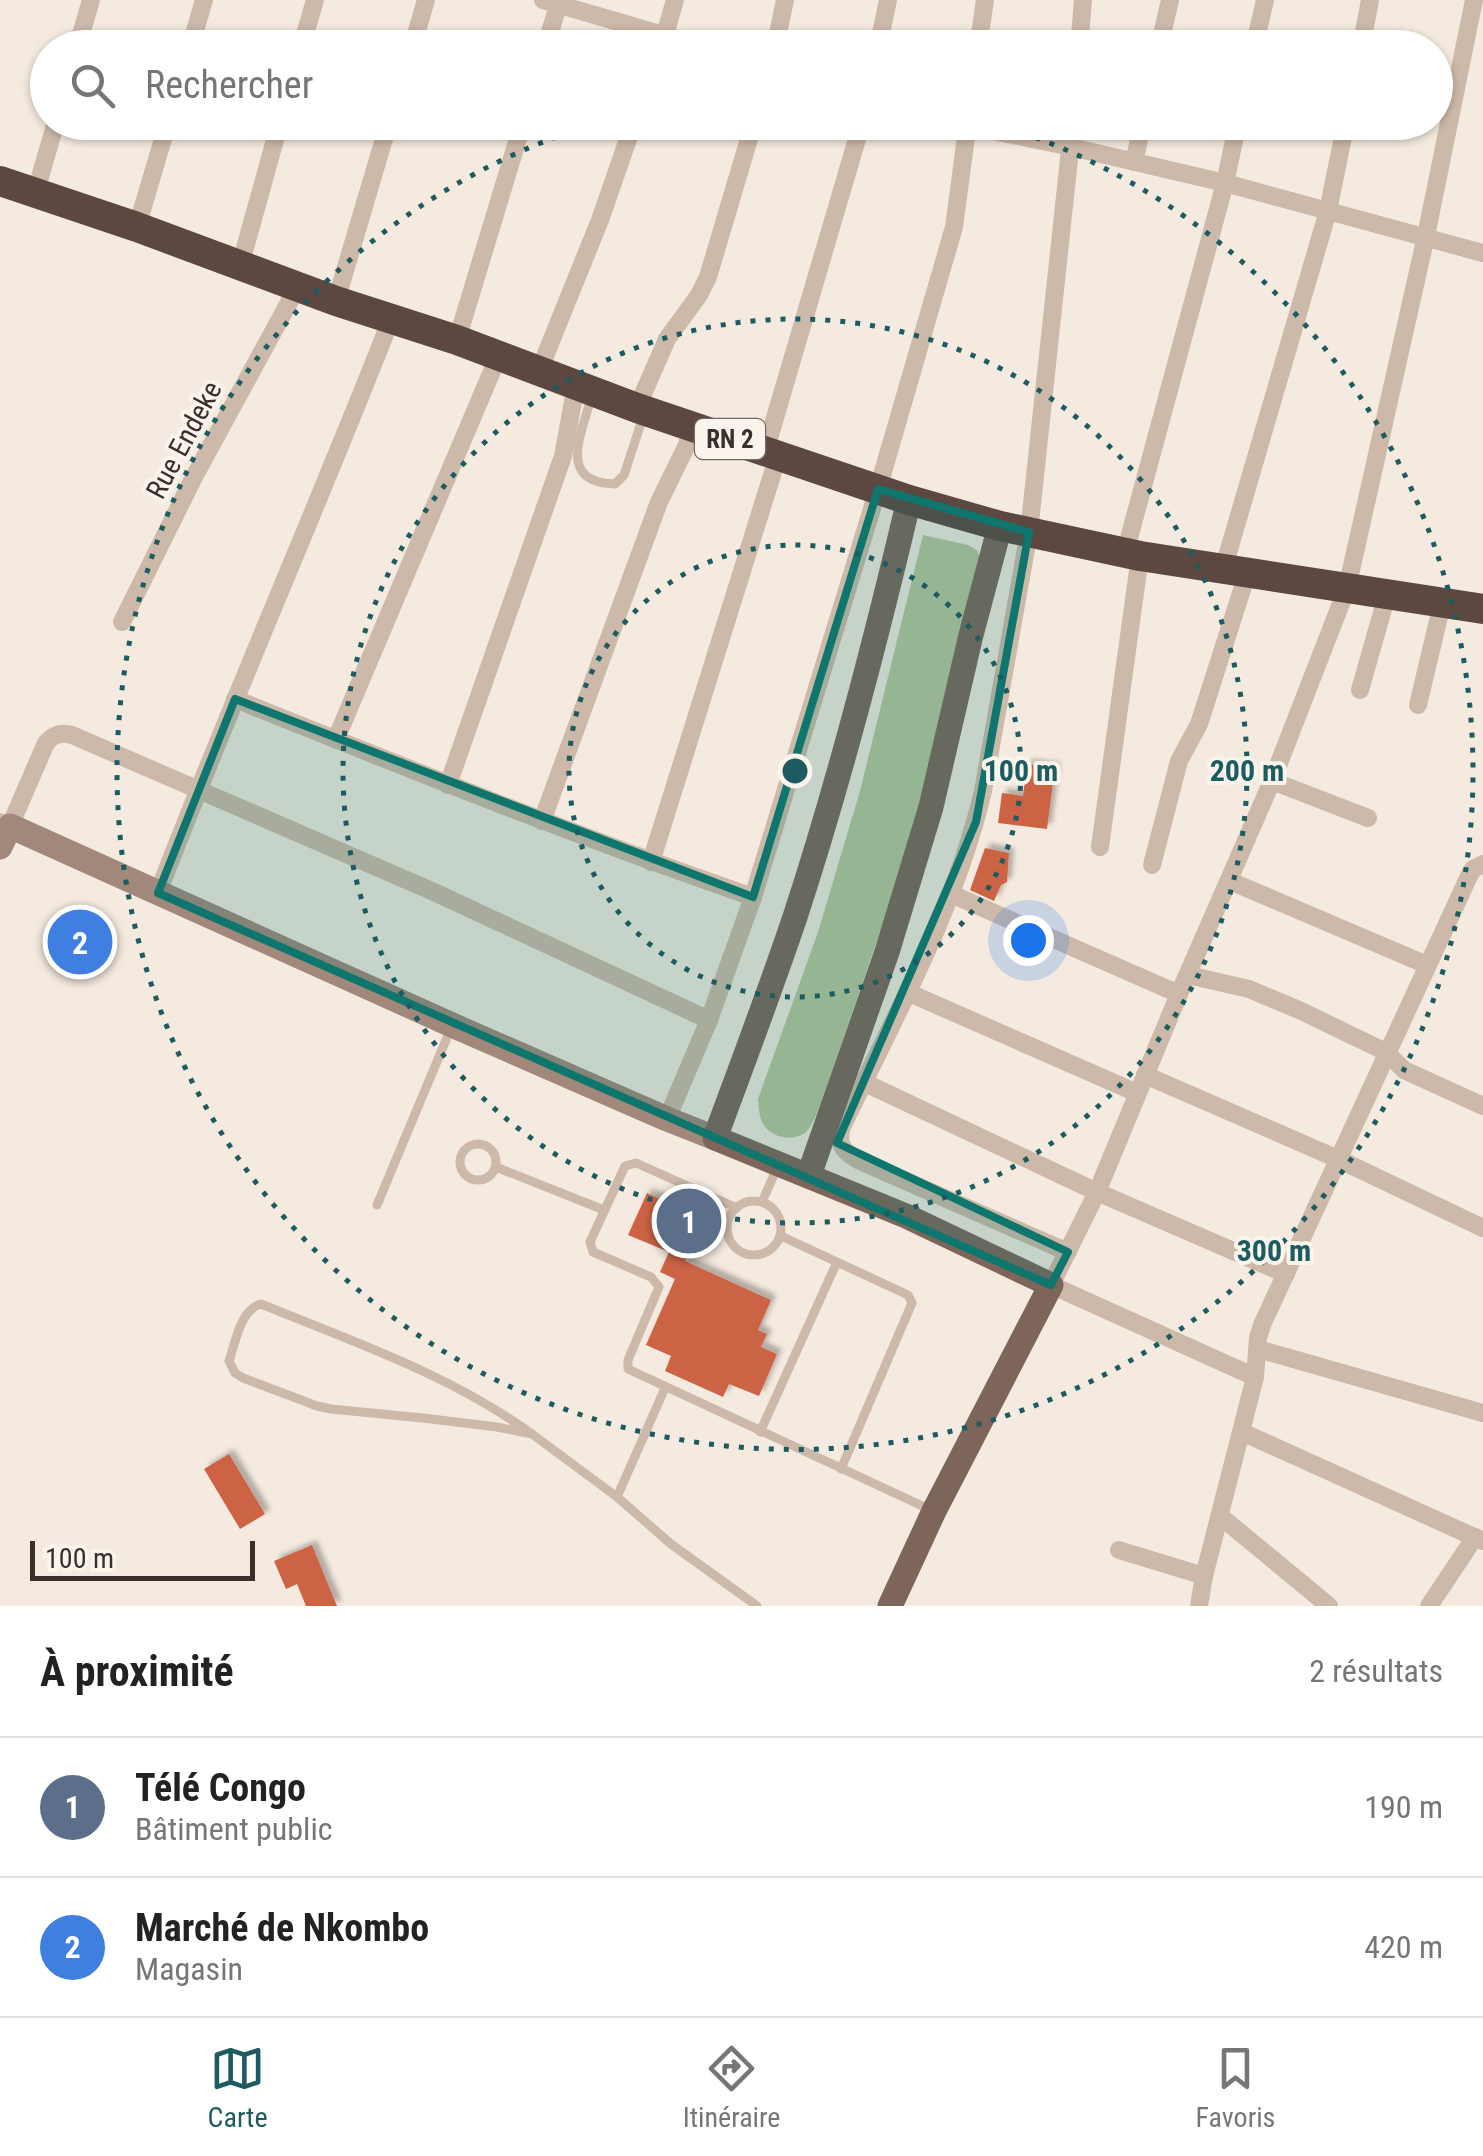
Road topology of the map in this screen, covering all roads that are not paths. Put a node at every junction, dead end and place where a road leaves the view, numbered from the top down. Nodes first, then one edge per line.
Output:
1 (91, 0) edge
2 (204, 0) edge
3 (315, 0) edge
4 (426, 0) edge
5 (675, 0) edge
6 (785, 0) edge
7 (888, 0) edge
8 (985, 0) edge
9 (1083, 0) edge
10 (1170, 0) edge
11 (1264, 0) edge
12 (1370, 0) edge
13 (1474, 0) edge
14 (554, 1) edge
15 (82, 30) edge
16 (195, 30) edge
17 (307, 30) edge
18 (417, 30) edge
19 (549, 30) edge
20 (633, 30) edge
21 (666, 30) edge
22 (779, 30) edge
23 (882, 30) edge
24 (981, 30) edge
25 (1080, 30) edge
26 (1164, 30) edge
27 (1258, 30) edge
28 (1364, 30) edge
29 (1453, 103) edge
30 (51, 140) edge
31 (163, 140) edge
32 (275, 140) edge
33 (384, 140) edge
34 (518, 140) edge
35 (628, 140) edge
36 (749, 140) edge
37 (857, 140) edge
38 (961, 140) edge
39 (1037, 140) edge
40 (1071, 140) edge
41 (1138, 140) edge
42 (1234, 140) edge
43 (1342, 140) edge
44 (1446, 140) edge
45 (1070, 147) junction
46 (1134, 162) junction
47 (0, 182) edge
48 (1226, 183) junction
49 (36, 194) junction
50 (1328, 211) junction
51 (137, 227) junction
52 (1426, 236) junction
53 (1483, 253) edge
54 (240, 266) junction
55 (298, 286) junction
56 (336, 300) junction
57 (392, 319) junction
58 (457, 340) junction
59 (498, 356) junction
60 (539, 372) junction
61 (585, 388) junction
62 (641, 409) junction
63 (688, 424) junction
64 (772, 454) junction
65 (878, 489) junction
66 (909, 500) junction
67 (1014, 529) junction
68 (1132, 554) junction
69 (1235, 572) junction
70 (1347, 588) junction
71 (1387, 595) junction
72 (1442, 604) junction
73 (1483, 610) edge
74 (122, 622) dead end
75 (1360, 690) dead end
76 (236, 698) junction
77 (1418, 705) dead end
78 (336, 740) junction
79 (1272, 781) junction
80 (448, 785) junction
81 (198, 789) junction
82 (1368, 818) dead end
83 (542, 821) junction
84 (3, 832) edge
85 (1100, 846) dead end
86 (651, 862) junction
87 (1152, 864) dead end
88 (1483, 864) edge
89 (1230, 881) junction
90 (158, 894) junction
91 (951, 894) junction
92 (753, 896) junction
93 (1427, 965) junction
94 (1188, 975) junction
95 (907, 992) junction
96 (1179, 994) junction
97 (709, 1020) junction
98 (452, 1025) junction
99 (1386, 1052) junction
100 (1145, 1075) junction
101 (863, 1082) junction
102 (1137, 1093) junction
103 (1483, 1106) edge
104 (667, 1120) junction
105 (716, 1138) junction
106 (1338, 1159) junction
107 (780, 1164) junction
108 (496, 1168) junction
109 (808, 1175) junction
110 (1097, 1192) junction
111 (762, 1202) junction
112 (377, 1205) dead end
113 (736, 1208) junction
114 (604, 1210) junction
115 (1483, 1228) edge
116 (780, 1236) junction
117 (1068, 1252) junction
118 (836, 1262) junction
119 (1286, 1274) junction
120 (1051, 1285) junction
121 (1258, 1350) junction
122 (1255, 1377) junction
123 (665, 1388) junction
124 (1483, 1413) edge
125 (760, 1432) junction
126 (1242, 1432) junction
127 (532, 1434) junction
128 (841, 1469) junction
129 (617, 1497) junction
130 (934, 1511) junction
131 (1220, 1516) junction
132 (1479, 1539) edge
133 (1118, 1550) dead end
134 (1204, 1576) junction
135 (757, 1606) edge
136 (890, 1606) edge
137 (1199, 1606) edge
138 (1329, 1606) edge
139 (1429, 1606) edge

1 - 15 street
2 - 16 street
3 - 17 street
4 - 18 street
5 - 21 street
6 - 22 street
7 - 23 street
8 - 24 street
9 - 25 street
10 - 26 street
11 - 27 street
12 - 28 street
13 - 29 street
14 - 19 street
14 - 20 street
30 - 49 street
31 - 51 street
32 - 54 street
33 - 56 street
34 - 58 street
35 - 60 street
36 - 62 street
37 - 64 street
38 - 65 street
39 - 45 street
40 - 45 street
41 - 46 street
42 - 48 street
43 - 50 street
44 - 52 street
45 - 46 street
45 - 67 street
46 - 48 street
47 - 49 highway, RN 2
48 - 50 street
48 - 68 street
49 - 51 highway, RN 2
50 - 52 street
50 - 69 street
51 - 54 highway, RN 2
52 - 53 street
52 - 70 street
54 - 55 highway, RN 2
55 - 56 highway, RN 2
55 - 74 street, Rue Endeke
56 - 57 highway, RN 2
57 - 58 highway, RN 2
57 - 76 street
58 - 59 highway, RN 2
59 - 60 highway, RN 2
59 - 78 street
60 - 61 highway, RN 2
61 - 62 highway, RN 2
61 - 62 lane
61 - 80 street
62 - 63 highway, RN 2
63 - 64 highway, RN 2
63 - 83 street
64 - 65 highway, RN 2
64 - 86 street
65 - 66 highway, RN 2
65 - 92 street
66 - 67 highway, RN 2
66 - 105 main road
67 - 68 highway, RN 2
67 - 91 street
67 - 109 main road
68 - 69 highway, RN 2
68 - 85 street
69 - 70 highway, RN 2
69 - 87 street
70 - 71 highway, RN 2
70 - 79 street
71 - 72 highway, RN 2
71 - 75 street
72 - 73 highway, RN 2
72 - 77 street
76 - 78 street
76 - 81 street
78 - 80 street
79 - 82 street
79 - 89 street
80 - 83 street
81 - 84 street
81 - 90 street
81 - 97 street
83 - 86 street
84 - 90 street
86 - 92 street
88 - 93 street
89 - 93 street
89 - 94 street
90 - 98 street
91 - 95 street
91 - 96 street
92 - 97 street
93 - 99 street
94 - 96 street
94 - 99 street
95 - 101 street
95 - 102 street
96 - 100 street
97 - 104 street
98 - 104 street
98 - 112 lane
99 - 103 street
99 - 106 street
100 - 102 street
100 - 106 street
101 - 110 street
101 - 117 street
102 - 110 street
104 - 105 street
105 - 107 main road
106 - 115 street
106 - 119 street
107 - 109 main road
107 - 111 lane
108 - 108 lane
108 - 114 lane
109 - 120 main road
110 - 117 street
110 - 119 street
111 - 113 lane
111 - 116 lane
113 - 114 lane
113 - 116 lane
114 - 123 lane
116 - 118 lane
117 - 120 street
118 - 125 lane
118 - 128 lane
119 - 121 street
120 - 122 street
120 - 130 main road
121 - 122 street
121 - 124 street
122 - 126 street
123 - 125 lane
123 - 129 lane
125 - 128 lane
126 - 131 street
126 - 132 street
127 - 127 lane
127 - 129 lane
128 - 130 lane
129 - 135 lane
130 - 136 main road
131 - 134 street
131 - 138 street
132 - 139 street
133 - 134 street
134 - 137 street

